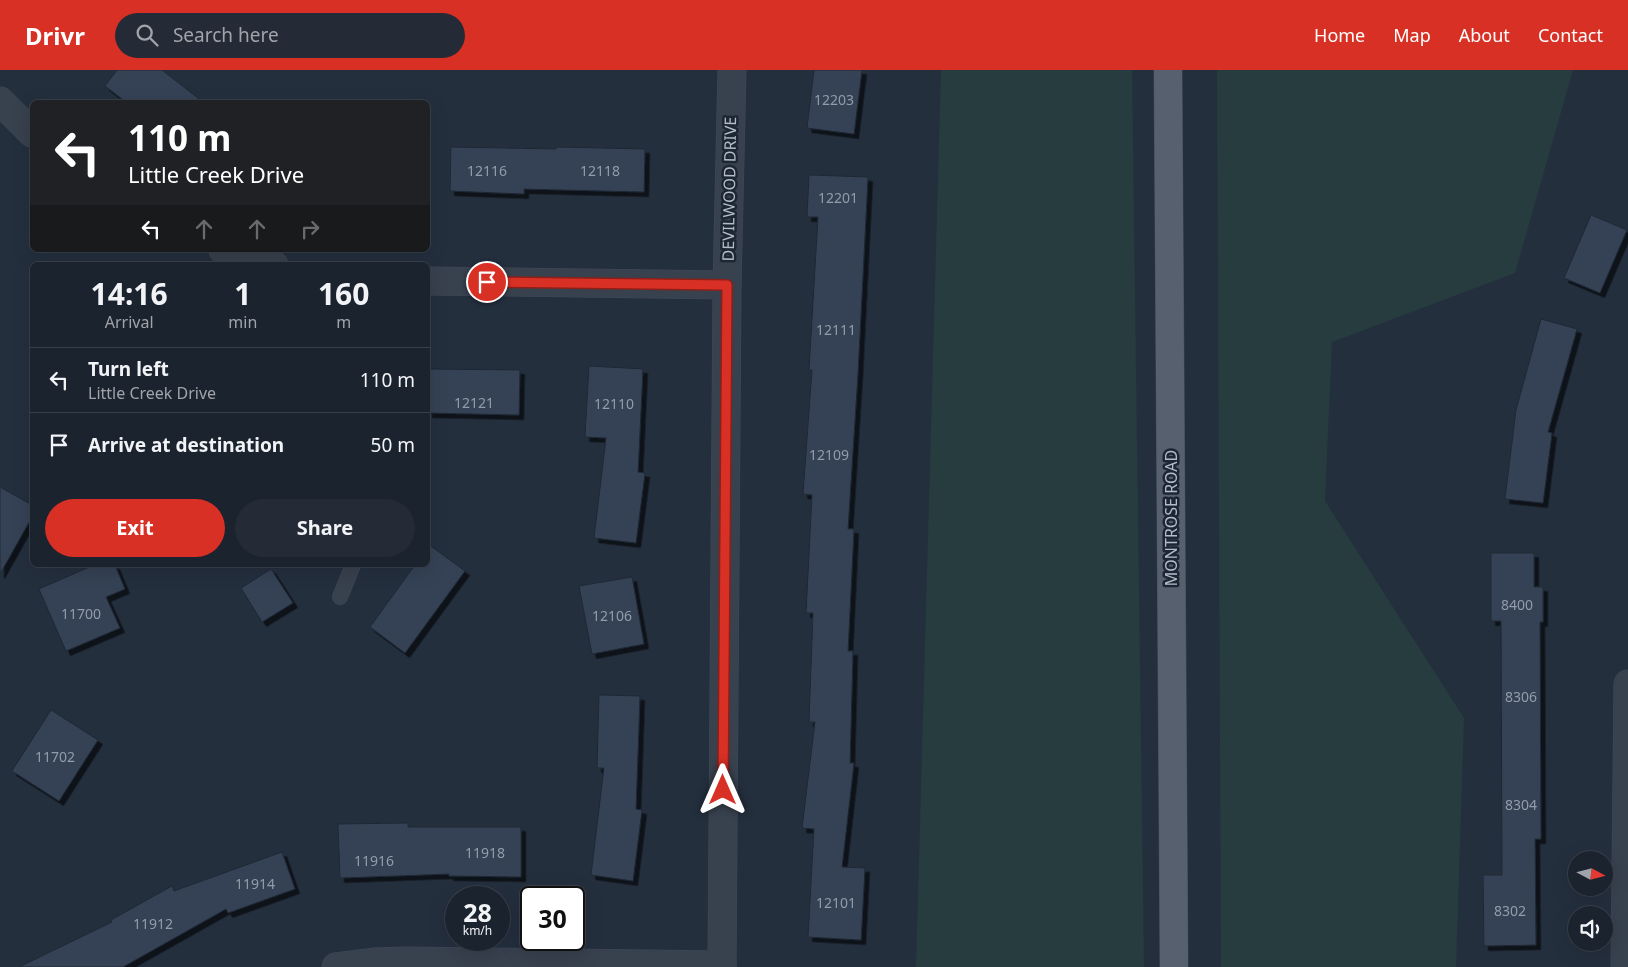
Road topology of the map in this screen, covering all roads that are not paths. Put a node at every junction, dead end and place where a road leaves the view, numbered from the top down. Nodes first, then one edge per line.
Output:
1 (732, 70) edge
2 (1168, 70) edge
3 (0, 101) edge
4 (30, 131) edge
5 (230, 252) edge
6 (264, 262) edge
7 (430, 281) edge
8 (727, 285) junction
9 (352, 567) edge
10 (340, 597) dead end
11 (1628, 684) edge
12 (722, 966) edge
13 (336, 967) edge
14 (1174, 967) edge
15 (1625, 967) edge

1 - 8 street, DEVILWOOD DRIVE
2 - 14 main road, MONTROSE ROAD
3 - 4 street
5 - 6 street
7 - 8 street
8 - 12 street, DEVILWOOD DRIVE
9 - 10 lane
11 - 15 street
12 - 13 street

